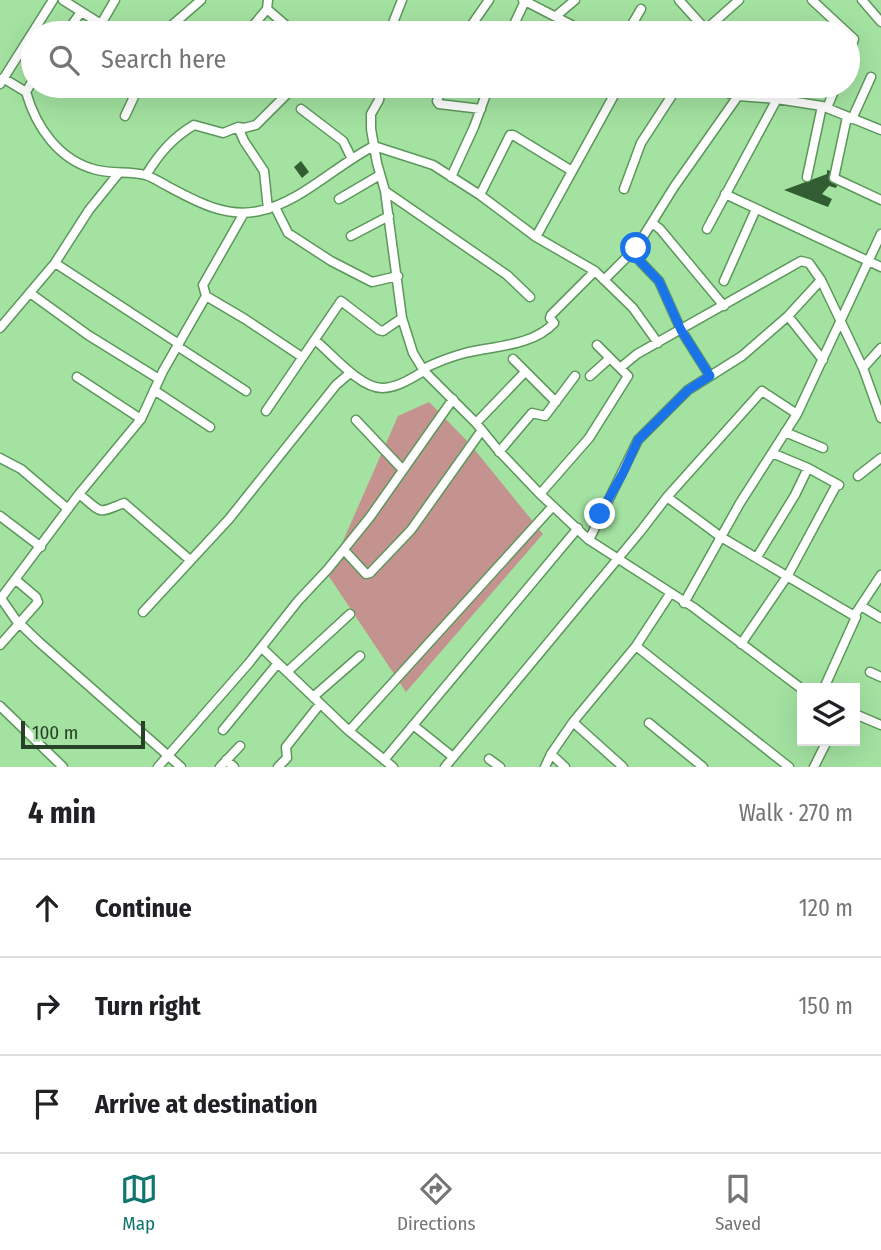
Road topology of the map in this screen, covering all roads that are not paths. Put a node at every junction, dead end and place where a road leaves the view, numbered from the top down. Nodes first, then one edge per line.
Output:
1 (53, 0) edge
2 (63, 0) edge
3 (115, 0) edge
4 (201, 0) edge
5 (402, 0) edge
6 (489, 0) edge
7 (575, 0) edge
8 (679, 0) edge
9 (739, 0) edge
10 (862, 0) edge
11 (524, 1) edge
12 (817, 2) edge
13 (267, 5) edge
14 (641, 9) dead end
15 (81, 12) junction
16 (555, 16) junction
17 (40, 21) edge
18 (75, 21) edge
19 (96, 21) edge
20 (103, 21) edge
21 (177, 21) edge
22 (256, 21) edge
23 (282, 21) edge
24 (394, 21) edge
25 (474, 21) edge
26 (515, 21) edge
27 (564, 21) edge
28 (634, 21) edge
29 (695, 21) edge
30 (716, 21) edge
31 (836, 21) edge
32 (881, 22) edge
33 (21, 51) edge
34 (871, 77) dead end
35 (2, 81) edge
36 (21, 90) edge
37 (28, 98) edge
38 (133, 98) edge
39 (283, 98) edge
40 (377, 98) edge
41 (438, 98) edge
42 (485, 98) edge
43 (612, 98) edge
44 (670, 98) edge
45 (737, 98) edge
46 (764, 98) edge
47 (830, 98) edge
48 (777, 99) junction
49 (825, 107) junction
50 (301, 109) dead end
51 (481, 109) junction
52 (125, 116) dead end
53 (850, 118) junction
54 (238, 127) junction
55 (881, 131) edge
56 (374, 146) junction
57 (351, 157) junction
58 (572, 171) junction
59 (118, 174) junction
60 (146, 175) junction
61 (380, 176) junction
62 (452, 177) junction
63 (807, 177) dead end
64 (624, 189) dead end
65 (385, 191) junction
66 (725, 194) junction
67 (480, 195) junction
68 (339, 199) dead end
69 (881, 200) edge
70 (272, 208) junction
71 (756, 209) junction
72 (244, 213) junction
73 (389, 216) junction
74 (652, 223) junction
75 (707, 229) dead end
76 (881, 234) edge
77 (351, 236) dead end
78 (536, 237) junction
79 (632, 253) junction
80 (868, 261) junction
81 (55, 263) junction
82 (881, 267) edge
83 (595, 271) junction
84 (398, 276) junction
85 (604, 280) junction
86 (821, 280) junction
87 (724, 281) dead end
88 (30, 293) junction
89 (205, 296) junction
90 (530, 297) dead end
91 (724, 306) junction
92 (788, 316) junction
93 (402, 318) junction
94 (841, 318) junction
95 (0, 328) edge
96 (681, 330) junction
97 (315, 340) junction
98 (658, 343) junction
99 (178, 345) junction
100 (597, 345) dead end
101 (881, 348) edge
102 (302, 357) junction
103 (610, 358) junction
104 (513, 359) dead end
105 (823, 360) junction
106 (620, 368) junction
107 (863, 368) junction
108 (423, 370) junction
109 (525, 372) junction
110 (350, 373) junction
111 (575, 376) dead end
112 (590, 376) dead end
113 (710, 376) junction
114 (77, 377) dead end
115 (159, 379) junction
116 (154, 390) junction
117 (246, 391) dead end
118 (453, 399) junction
119 (556, 402) junction
120 (266, 411) dead end
121 (797, 414) junction
122 (881, 418) edge
123 (141, 419) junction
124 (356, 419) dead end
125 (479, 426) junction
126 (210, 427) dead end
127 (785, 432) junction
128 (823, 448) dead end
129 (499, 452) junction
130 (772, 453) junction
131 (0, 457) edge
132 (881, 458) edge
133 (808, 468) junction
134 (403, 470) junction
135 (858, 476) dead end
136 (79, 494) junction
137 (540, 494) junction
138 (667, 497) junction
139 (552, 506) junction
140 (68, 509) junction
141 (0, 516) edge
142 (578, 528) junction
143 (721, 537) junction
144 (589, 540) junction
145 (41, 547) junction
146 (344, 550) junction
147 (757, 557) junction
148 (616, 559) junction
149 (190, 560) junction
150 (788, 575) junction
151 (881, 575) edge
152 (16, 580) junction
153 (670, 594) junction
154 (1, 597) edge
155 (684, 603) junction
156 (861, 606) junction
157 (143, 612) dead end
158 (350, 614) dead end
159 (854, 616) junction
160 (881, 618) edge
161 (20, 623) junction
162 (741, 644) junction
163 (0, 645) edge
164 (636, 646) junction
165 (262, 648) junction
166 (360, 656) dead end
167 (278, 663) junction
168 (287, 672) junction
169 (870, 672) dead end
170 (881, 677) edge
171 (826, 683) edge
172 (797, 685) edge
173 (317, 700) junction
174 (0, 706) edge
175 (860, 716) edge
176 (573, 722) junction
177 (649, 723) dead end
178 (413, 725) junction
179 (881, 725) edge
180 (223, 730) dead end
181 (349, 731) junction
182 (240, 746) dead end
183 (824, 746) edge
184 (551, 754) junction
185 (168, 756) junction
186 (453, 757) junction
187 (489, 759) dead end
188 (226, 760) junction
189 (384, 760) junction
190 (64, 767) edge
191 (158, 767) edge
192 (181, 767) edge
193 (220, 767) edge
194 (234, 767) edge
195 (278, 767) edge
196 (393, 767) edge
197 (445, 767) edge
198 (500, 767) edge
199 (545, 767) edge
200 (565, 767) edge
201 (624, 767) edge
202 (703, 767) edge
203 (789, 767) edge
204 (814, 767) edge

1 - 17 street
2 - 15 street
3 - 20 street
4 - 21 street
5 - 24 street
6 - 25 street
7 - 16 street
8 - 29 street
9 - 30 street
10 - 32 street
11 - 16 street
11 - 26 street
12 - 31 street
13 - 22 street
13 - 23 street
14 - 28 street
15 - 18 street
15 - 19 street
16 - 27 street
33 - 35 street
34 - 53 street
35 - 36 street
37 - 59 street
38 - 52 street
39 - 54 street
40 - 56 street
41 - 51 street
42 - 51 street
43 - 58 street
44 - 64 street
45 - 74 street
46 - 48 street
47 - 49 street
48 - 49 street
48 - 66 street
49 - 53 street
49 - 63 street
50 - 57 street
51 - 62 street
53 - 55 street
53 - 69 street
54 - 60 street
54 - 70 street
56 - 57 street
56 - 61 street
56 - 62 street
57 - 70 street
58 - 67 street
58 - 78 street
59 - 60 street
59 - 81 street
60 - 72 street
61 - 65 street
61 - 68 street
62 - 67 street
65 - 73 street
65 - 90 street
66 - 71 street
66 - 75 street
67 - 78 street
70 - 72 street
70 - 84 street
71 - 80 street
71 - 87 street
72 - 89 street
73 - 77 street
73 - 84 street
74 - 79 street
74 - 91 street
76 - 80 street
78 - 83 street
79 - 85 street
79 - 96 street
80 - 82 street
80 - 94 street
81 - 88 street
81 - 99 street
83 - 85 street
83 - 108 street
84 - 93 street
85 - 98 street
86 - 91 street
86 - 92 street
86 - 94 street
88 - 95 street
88 - 115 street
89 - 99 street
89 - 102 street
91 - 96 street
92 - 105 street
92 - 113 street
93 - 97 street
93 - 108 street
94 - 105 street
94 - 107 street
96 - 98 street
96 - 113 street
97 - 102 street
97 - 110 street
98 - 106 street
99 - 115 street
99 - 117 street
100 - 103 street
101 - 107 street
102 - 120 street
103 - 106 street
103 - 112 street
104 - 109 street
105 - 121 street
106 - 137 street
107 - 122 street
108 - 110 street
108 - 118 street
109 - 119 street
109 - 125 street
110 - 149 street
111 - 119 street
113 - 144 street
114 - 123 street
115 - 116 street
116 - 123 street
116 - 126 street
118 - 125 street
118 - 134 street
119 - 129 street
121 - 127 street
121 - 138 street
123 - 136 street
124 - 134 street
125 - 129 street
125 - 146 street
127 - 128 street
127 - 130 street
129 - 137 street
130 - 133 street
130 - 143 street
131 - 140 street
132 - 135 street
133 - 147 street
133 - 150 street
134 - 146 street
136 - 140 street
136 - 149 street
137 - 139 street
138 - 143 street
138 - 148 street
139 - 142 street
139 - 181 street
140 - 145 street
141 - 145 street
142 - 144 street
142 - 178 street
143 - 147 street
143 - 155 street
144 - 148 street
145 - 152 street
146 - 165 street
147 - 150 street
148 - 153 street
148 - 186 street
149 - 157 street
150 - 159 street
150 - 162 street
151 - 156 street
152 - 154 street
152 - 161 street
153 - 155 street
153 - 164 street
154 - 161 street
155 - 162 street
156 - 159 street
156 - 160 street
158 - 168 street
159 - 171 street
161 - 163 street
161 - 185 street
162 - 172 street
164 - 176 street
164 - 203 street
165 - 167 street
165 - 185 street
166 - 173 street
167 - 168 street
167 - 180 street
168 - 173 street
169 - 170 street
173 - 181 street
173 - 195 street
174 - 190 street
175 - 179 street
176 - 184 street
176 - 201 street
177 - 202 street
178 - 186 street
178 - 189 street
181 - 189 street
182 - 188 street
183 - 204 street
184 - 199 street
184 - 200 street
185 - 191 street
185 - 192 street
186 - 197 street
187 - 198 street
188 - 193 street
188 - 194 street
189 - 196 street

